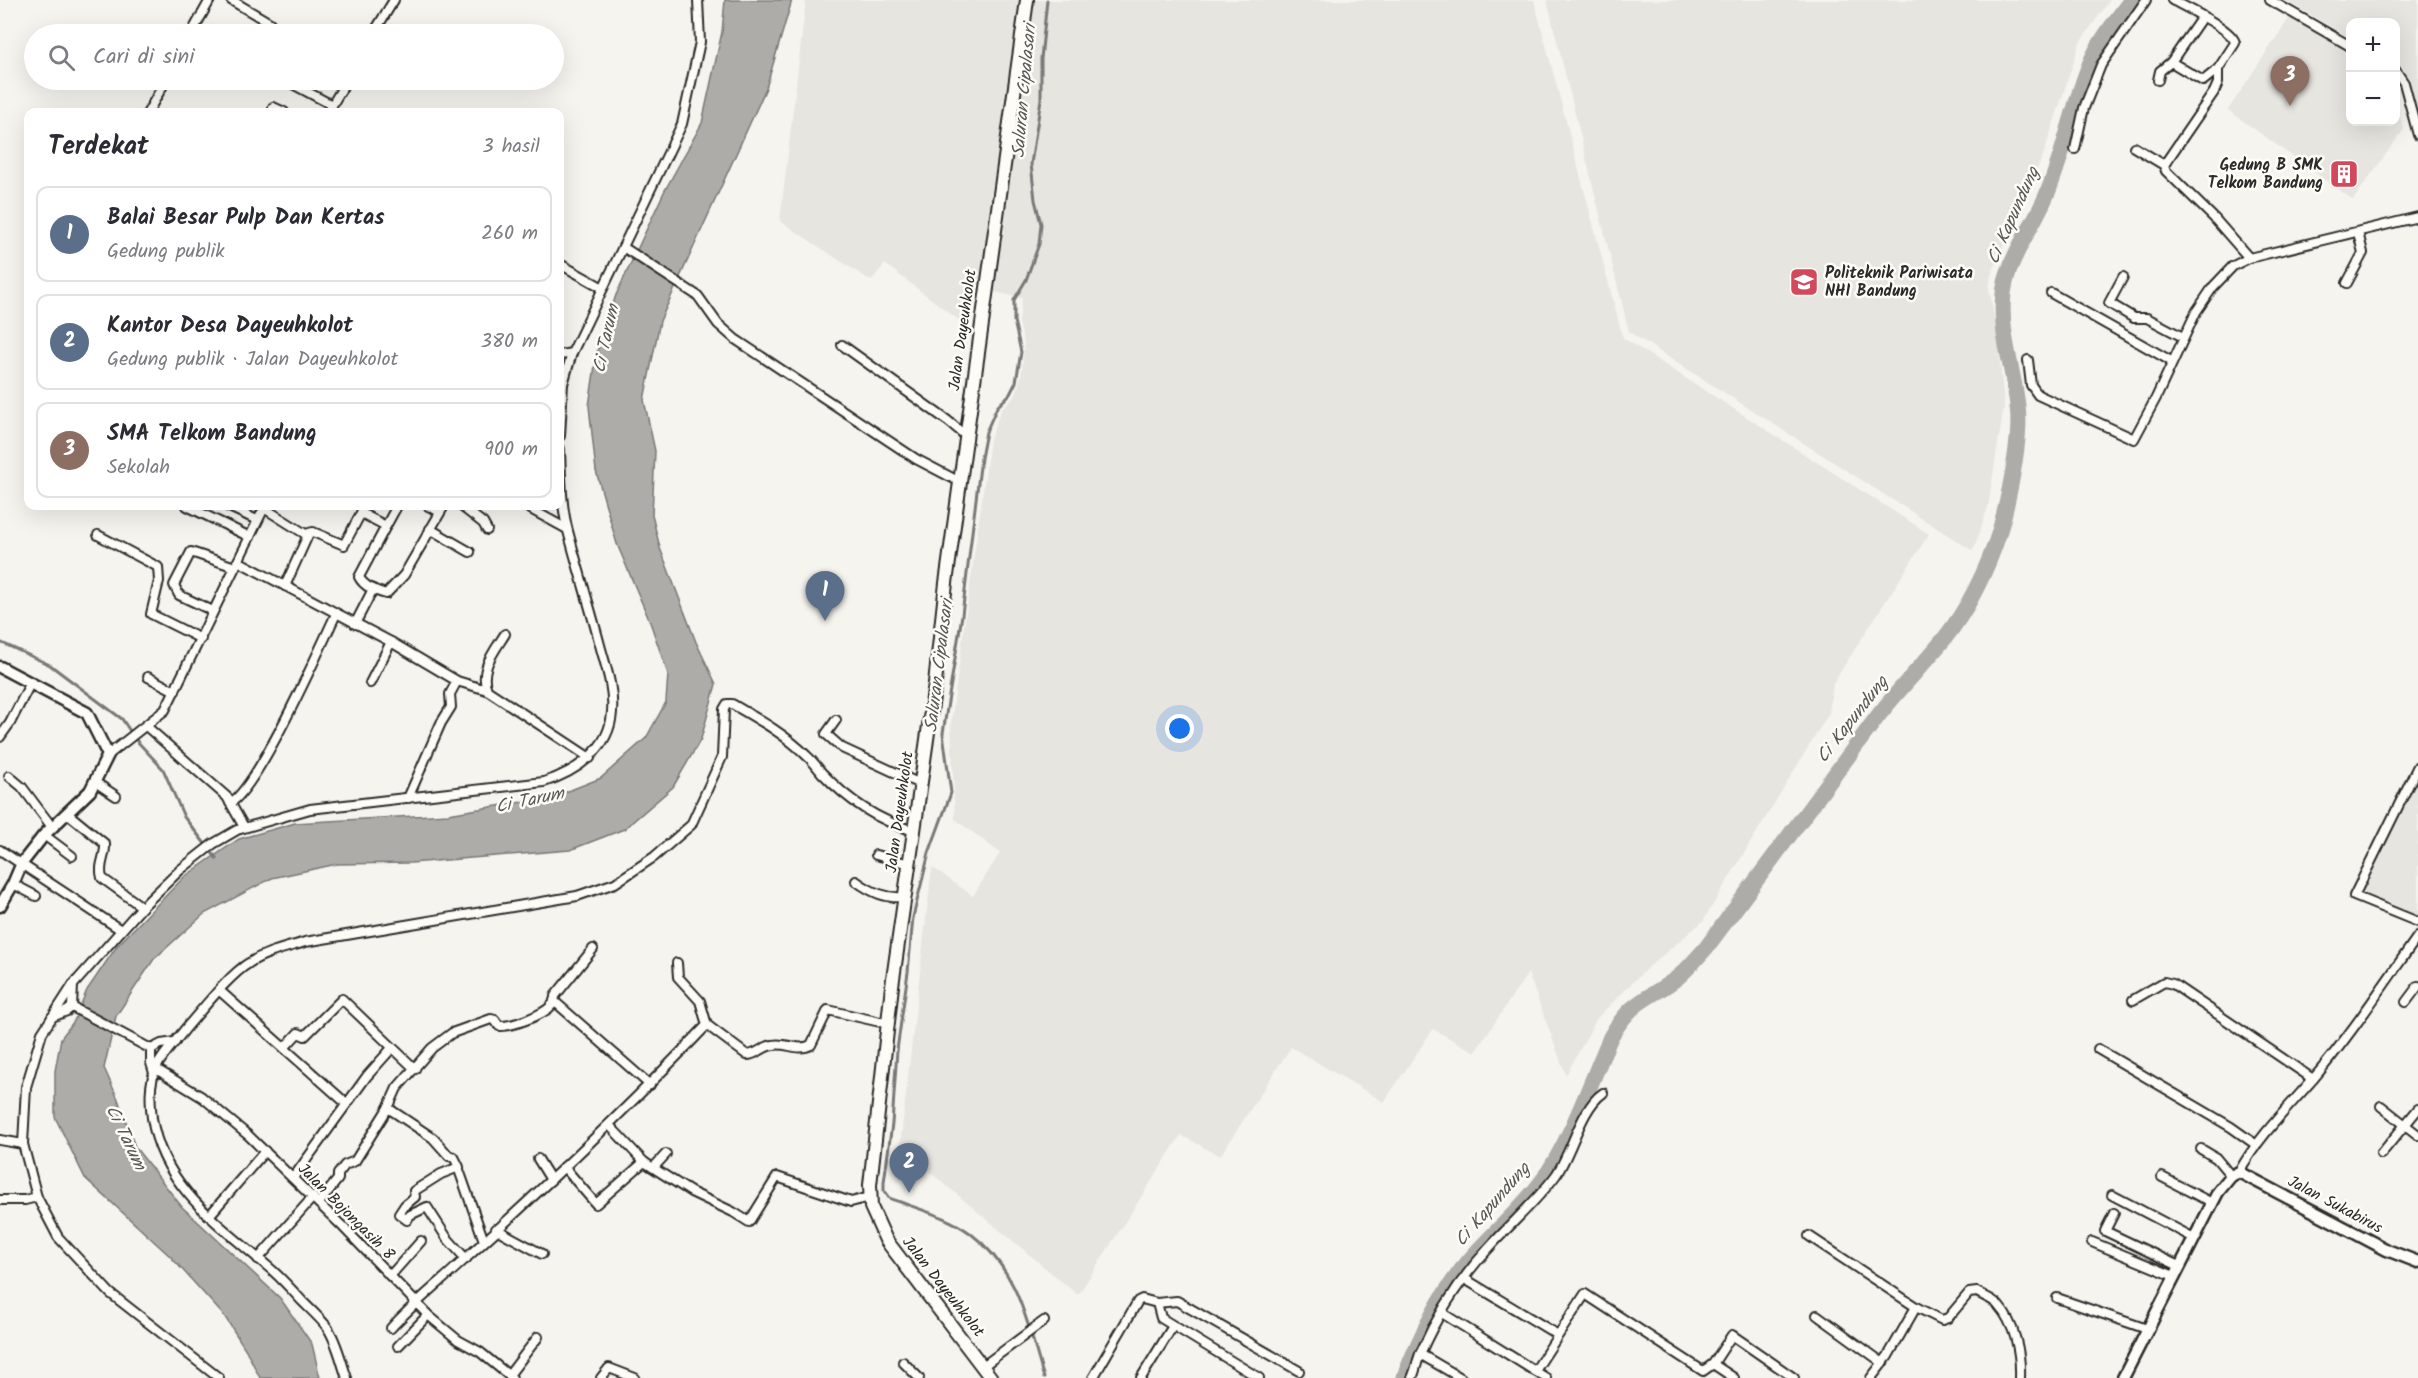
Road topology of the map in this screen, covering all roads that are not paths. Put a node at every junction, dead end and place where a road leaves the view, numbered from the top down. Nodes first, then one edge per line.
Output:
1 (210, 0) edge
2 (231, 0) edge
3 (394, 0) edge
4 (698, 0) edge
5 (1027, 0) edge
6 (2146, 0) edge
7 (2172, 0) edge
8 (2270, 0) edge
9 (2181, 2) edge
10 (2202, 17) junction
11 (270, 23) dead end
12 (198, 24) edge
13 (379, 24) edge
14 (2346, 43) edge
15 (2171, 62) junction
16 (2218, 69) junction
17 (2397, 72) edge
18 (2158, 80) dead end
19 (160, 90) edge
20 (301, 90) edge
21 (341, 90) edge
22 (150, 108) edge
23 (328, 108) edge
24 (331, 108) edge
25 (2418, 135) edge
26 (2134, 147) dead end
27 (2075, 149) dead end
28 (2164, 165) junction
29 (2418, 217) edge
30 (2358, 232) junction
31 (623, 247) junction
32 (2250, 258) junction
33 (564, 266) edge
34 (2123, 277) dead end
35 (2347, 283) dead end
36 (603, 288) junction
37 (2051, 292) dead end
38 (2183, 337) junction
39 (842, 345) dead end
40 (572, 353) junction
41 (564, 354) edge
42 (2028, 360) dead end
43 (2171, 361) junction
44 (564, 381) edge
45 (966, 436) junction
46 (960, 482) junction
47 (564, 495) edge
48 (195, 510) edge
49 (236, 510) edge
50 (263, 510) edge
51 (270, 510) edge
52 (362, 510) edge
53 (364, 510) edge
54 (395, 510) edge
55 (441, 510) edge
56 (466, 510) edge
57 (532, 510) edge
58 (257, 520) junction
59 (386, 526) junction
60 (430, 529) junction
61 (567, 529) junction
62 (487, 530) dead end
63 (98, 535) dead end
64 (307, 535) junction
65 (249, 537) junction
66 (470, 552) dead end
67 (237, 564) junction
68 (285, 586) junction
69 (373, 590) junction
70 (213, 611) junction
71 (336, 614) junction
72 (355, 624) junction
73 (505, 634) dead end
74 (201, 639) junction
75 (391, 642) junction
76 (0, 668) edge
77 (148, 677) dead end
78 (457, 681) junction
79 (370, 683) dead end
80 (30, 684) junction
81 (487, 690) junction
82 (175, 691) junction
83 (836, 720) dead end
84 (146, 726) junction
85 (0, 737) edge
86 (108, 755) junction
87 (590, 758) junction
88 (2418, 766) edge
89 (9, 776) dead end
90 (95, 782) junction
91 (920, 784) junction
92 (116, 796) dead end
93 (408, 798) junction
94 (230, 803) junction
95 (68, 813) junction
96 (52, 827) junction
97 (244, 827) junction
98 (914, 831) junction
99 (44, 835) junction
100 (0, 850) edge
101 (876, 855) dead end
102 (72, 856) dead end
103 (22, 863) junction
104 (910, 864) junction
105 (856, 881) dead end
106 (13, 884) junction
107 (36, 896) dead end
108 (905, 897) junction
109 (0, 906) edge
110 (142, 907) junction
111 (2418, 922) edge
112 (121, 930) junction
113 (2418, 936) edge
114 (592, 950) dead end
115 (677, 963) dead end
116 (73, 986) junction
117 (2418, 986) edge
118 (220, 991) junction
119 (2133, 1000) dead end
120 (554, 1001) junction
121 (2406, 1002) dead end
122 (72, 1007) junction
123 (52, 1017) junction
124 (889, 1024) junction
125 (706, 1025) junction
126 (175, 1042) junction
127 (284, 1048) junction
128 (392, 1048) junction
129 (151, 1049) junction
130 (2098, 1049) dead end
131 (414, 1069) junction
132 (155, 1071) junction
133 (2313, 1079) junction
134 (650, 1085) junction
135 (1603, 1093) dead end
136 (347, 1104) junction
137 (2381, 1106) dead end
138 (388, 1108) junction
139 (2418, 1109) edge
140 (609, 1125) junction
141 (2405, 1125) junction
142 (2418, 1135) edge
143 (0, 1140) edge
144 (23, 1144) junction
145 (2255, 1144) junction
146 (2201, 1149) dead end
147 (265, 1151) junction
148 (666, 1154) dead end
149 (2381, 1154) dead end
150 (538, 1159) dead end
151 (644, 1162) junction
152 (458, 1167) junction
153 (564, 1167) junction
154 (654, 1167) junction
155 (2235, 1174) junction
156 (2162, 1177) dead end
157 (293, 1178) junction
158 (551, 1180) junction
159 (2112, 1195) dead end
160 (37, 1197) junction
161 (870, 1197) junction
162 (0, 1200) edge
163 (316, 1200) junction
164 (2212, 1203) junction
165 (2114, 1213) dead end
166 (208, 1216) junction
167 (496, 1229) junction
168 (1809, 1236) dead end
169 (2194, 1238) junction
170 (421, 1241) dead end
171 (484, 1241) junction
172 (2092, 1242) dead end
173 (542, 1254) dead end
174 (466, 1258) junction
175 (258, 1259) junction
176 (2418, 1262) edge
177 (2177, 1271) junction
178 (390, 1276) junction
179 (1465, 1279) junction
180 (2057, 1298) dead end
181 (416, 1302) junction
182 (1157, 1303) junction
183 (1916, 1307) junction
184 (1442, 1313) junction
185 (428, 1315) junction
186 (1817, 1315) dead end
187 (1044, 1322) dead end
188 (1173, 1326) junction
189 (391, 1328) dead end
190 (2147, 1329) junction
191 (1558, 1335) junction
192 (538, 1337) dead end
193 (398, 1346) dead end
194 (1420, 1354) junction
195 (903, 1362) dead end
196 (1882, 1363) junction
197 (1713, 1364) junction
198 (983, 1366) junction
199 (1299, 1371) dead end
200 (1535, 1371) junction
201 (1703, 1371) junction
202 (507, 1376) edge
203 (219, 1378) edge
204 (347, 1378) edge
205 (601, 1378) edge
206 (635, 1378) edge
207 (919, 1378) edge
208 (991, 1378) edge
209 (1093, 1378) edge
210 (1141, 1378) edge
211 (1259, 1378) edge
212 (1412, 1378) edge
213 (1461, 1378) edge
214 (1546, 1378) edge
215 (1698, 1378) edge
216 (1734, 1378) edge
217 (1794, 1378) edge
218 (1871, 1378) edge
219 (2020, 1378) edge
220 (2123, 1378) edge

1 - 12 street
2 - 11 street
3 - 13 street
4 - 31 street
5 - 45 main road, Jalan Dayeuhkolot
6 - 27 street
7 - 9 street
8 - 14 street
9 - 10 street
10 - 15 street
10 - 16 street
15 - 16 street
15 - 18 street
16 - 28 street
17 - 25 street
19 - 22 street
20 - 23 street
21 - 24 street
26 - 28 street
28 - 32 street
29 - 30 street
30 - 32 street
30 - 35 street
31 - 36 street
31 - 46 street
32 - 38 street
33 - 36 street
34 - 38 street
36 - 40 street
37 - 43 street
38 - 43 street
39 - 45 street
40 - 41 street
40 - 44 street
42 - 43 street
45 - 46 main road, Jalan Dayeuhkolot
46 - 91 main road, Jalan Dayeuhkolot
47 - 61 street
48 - 65 street
49 - 58 street
50 - 58 street
51 - 64 street
52 - 64 street
53 - 59 street
54 - 59 street
55 - 60 street
56 - 62 street
57 - 61 street
58 - 65 street
59 - 69 street
60 - 66 street
60 - 69 street
61 - 87 street
63 - 74 street
64 - 68 street
65 - 67 street
67 - 68 street
67 - 70 street
67 - 70 street
68 - 71 street
69 - 72 street
70 - 74 street
71 - 72 street
71 - 94 street
72 - 75 street
73 - 81 street
74 - 82 street
75 - 78 street
75 - 79 street
76 - 80 street
77 - 82 street
78 - 81 street
78 - 93 street
80 - 85 street
80 - 86 street
81 - 87 street
82 - 84 street
83 - 91 street
84 - 86 street
84 - 94 street
86 - 90 street
87 - 93 street
88 - 111 street
89 - 96 street
90 - 92 street
90 - 95 street
91 - 98 main road, Jalan Dayeuhkolot
93 - 97 street
94 - 97 street
95 - 96 street
95 - 110 street
96 - 99 street
97 - 110 street
98 - 104 main road, Jalan Dayeuhkolot
98 - 118 street
99 - 102 street
99 - 103 street
100 - 103 street
101 - 104 street
103 - 106 street
103 - 112 street
104 - 108 main road, Jalan Dayeuhkolot
105 - 108 street
106 - 107 street
106 - 109 street
108 - 124 main road, Jalan Dayeuhkolot
110 - 112 street
112 - 116 street
113 - 133 street
114 - 120 street
115 - 125 street
116 - 122 street
116 - 123 street
117 - 121 street
118 - 126 street
118 - 127 street
119 - 133 street
120 - 131 street
120 - 134 street
122 - 123 street
122 - 129 street
123 - 144 street
124 - 125 street
124 - 161 main road, Jalan Dayeuhkolot
125 - 134 street
126 - 129 street
126 - 132 street
127 - 128 street
127 - 136 street
128 - 131 street
128 - 136 street
129 - 132 street
130 - 145 street
131 - 138 street
132 - 147 street, Jalan Bojongasih 8
132 - 166 street
133 - 145 street
134 - 140 street
135 - 179 street
136 - 157 street
137 - 141 street
138 - 152 street
138 - 163 street
139 - 141 street
140 - 151 street
140 - 153 street
141 - 142 street
141 - 149 street
143 - 144 street
144 - 160 street
145 - 155 street
146 - 155 street
147 - 157 street, Jalan Bojongasih 8
147 - 166 street
148 - 154 street
150 - 158 street
151 - 153 street
151 - 154 street
152 - 171 street
152 - 174 street
153 - 158 street
154 - 161 street
155 - 164 street
155 - 176 street, Jalan Sukabirus
156 - 164 street
157 - 163 street, Jalan Bojongasih 8
158 - 167 street
159 - 169 street
160 - 162 street
160 - 203 street
161 - 198 main road, Jalan Dayeuhkolot
163 - 175 street
163 - 178 street, Jalan Bojongasih 8
164 - 169 street
165 - 177 street
166 - 175 street
167 - 171 street
167 - 173 street
168 - 183 street
169 - 177 street
170 - 178 street
171 - 174 street
172 - 177 street
174 - 181 street
175 - 204 street
177 - 190 street
178 - 181 street, Jalan Bojongasih 8
179 - 184 street
179 - 191 street
180 - 190 street
181 - 185 street, Jalan Bojongasih 8
181 - 189 street
182 - 188 street
182 - 199 street
182 - 209 street
183 - 196 street
183 - 219 street
184 - 194 street
184 - 200 street
185 - 193 street
185 - 202 street, Jalan Bojongasih 8
186 - 196 street
187 - 198 street
188 - 210 street
188 - 211 street
190 - 220 street
191 - 200 street
191 - 201 street
192 - 202 street
194 - 212 street
194 - 213 street
195 - 207 street
196 - 218 street
197 - 201 street
197 - 216 street
197 - 217 street
198 - 208 main road, Jalan Dayeuhkolot
200 - 214 street
201 - 215 street
205 - 206 street

